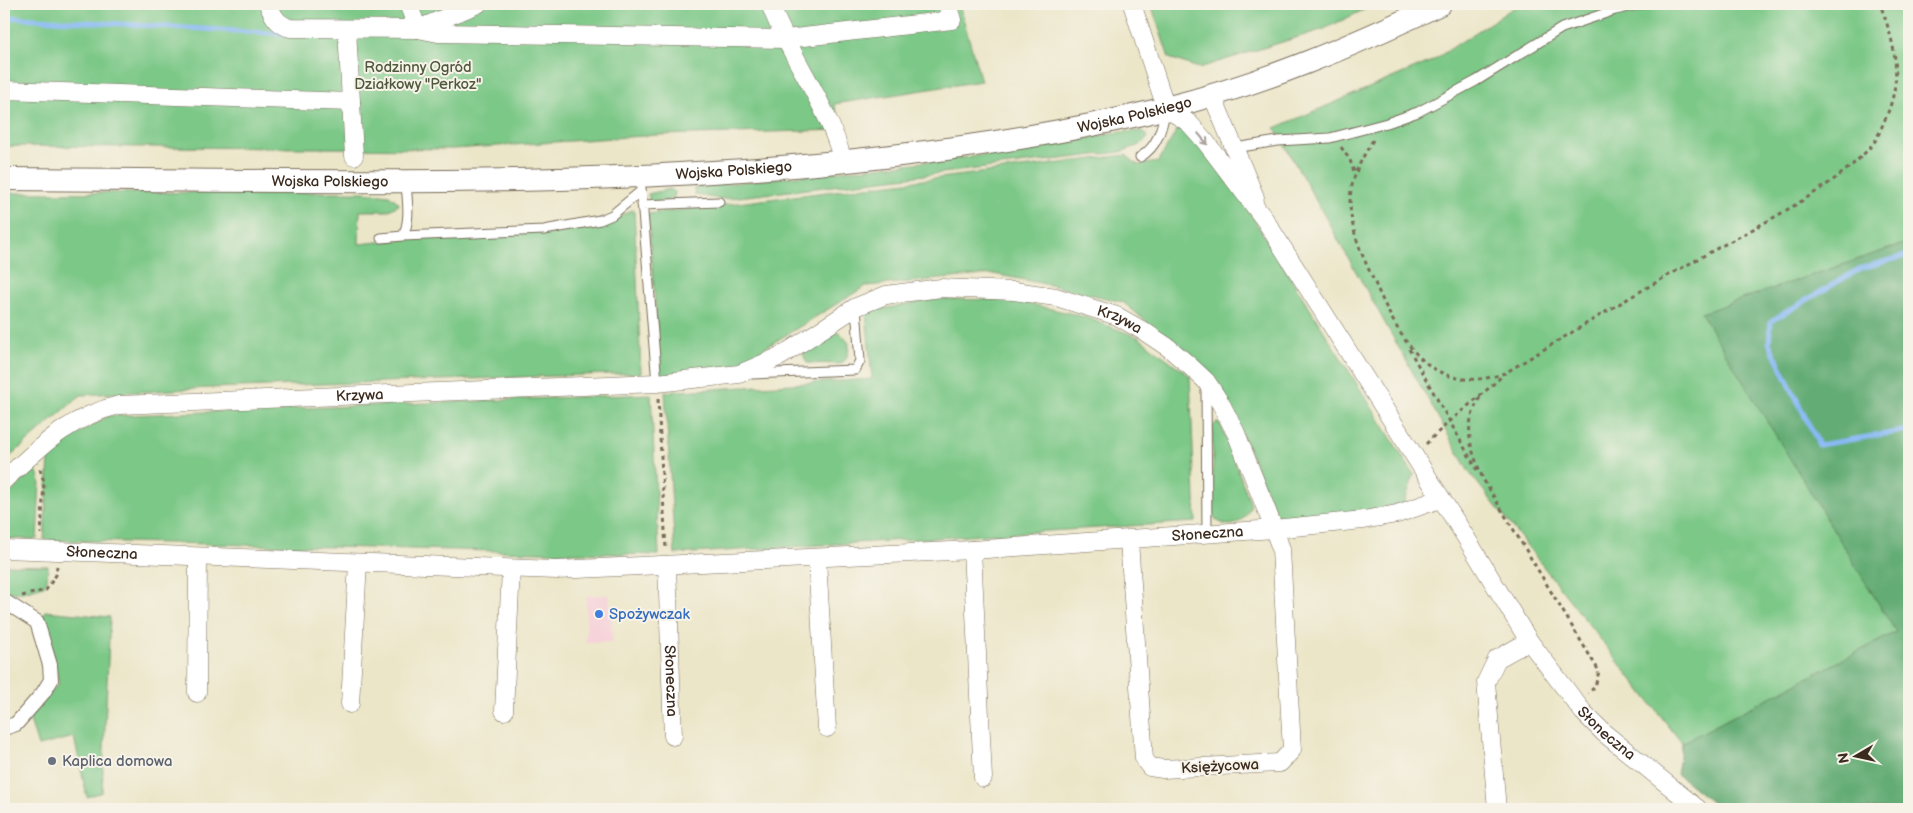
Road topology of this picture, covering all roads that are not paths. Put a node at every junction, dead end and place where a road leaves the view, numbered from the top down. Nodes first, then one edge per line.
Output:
1 (268, 4) edge
2 (408, 4) edge
3 (478, 4) edge
4 (770, 4) edge
5 (947, 4) edge
6 (1132, 4) edge
7 (1440, 4) edge
8 (1642, 4) edge
9 (347, 29) junction
10 (418, 29) junction
11 (786, 39) junction
12 (4, 90) edge
13 (1212, 95) junction
14 (351, 102) junction
15 (1166, 108) junction
16 (1235, 148) junction
17 (354, 156) dead end
18 (1140, 157) dead end
19 (843, 162) junction
20 (4, 179) edge
21 (406, 182) junction
22 (640, 183) junction
23 (719, 202) dead end
24 (642, 206) junction
25 (1266, 220) junction
26 (403, 236) junction
27 (381, 238) dead end
28 (856, 306) junction
29 (739, 374) junction
30 (1206, 382) junction
31 (657, 383) junction
32 (4, 480) edge
33 (1440, 499) junction
34 (1274, 529) junction
35 (1207, 534) junction
36 (1129, 540) junction
37 (4, 549) edge
38 (972, 550) junction
39 (198, 557) junction
40 (817, 559) junction
41 (358, 563) junction
42 (667, 565) junction
43 (511, 570) junction
44 (4, 601) edge
45 (1529, 641) junction
46 (197, 693) dead end
47 (350, 704) dead end
48 (504, 711) dead end
49 (4, 728) edge
50 (826, 728) dead end
51 (673, 736) dead end
52 (983, 778) dead end
53 (1497, 809) edge
54 (1698, 809) edge

1 - 9 street
2 - 10 street
3 - 10 street
4 - 11 street
5 - 11 street
6 - 15 street
7 - 13 street, Wojska Polskiego
8 - 16 lane
9 - 10 street
9 - 14 street
10 - 11 street
11 - 19 street
12 - 14 street
13 - 15 street, Wojska Polskiego
13 - 16 street, Słoneczna
14 - 17 street
15 - 18 lane
15 - 19 street, Wojska Polskiego
15 -> 25 street, Słoneczna
16 - 25 street, Słoneczna
19 - 22 street, Wojska Polskiego
20 - 21 street, Wojska Polskiego
21 - 22 street, Wojska Polskiego
21 - 26 lane
22 - 24 lane
22 - 26 lane
23 - 24 lane
24 - 31 lane
25 - 33 street, Słoneczna
26 - 27 lane
28 - 29 street, Krzywa
28 - 29 lane, Krzywa
28 - 30 street, Krzywa
29 - 31 street, Krzywa
30 - 34 street, Krzywa
30 - 35 lane
31 - 32 street, Krzywa
33 - 34 street, Słoneczna
33 - 45 street, Słoneczna
34 - 35 street, Słoneczna
34 - 36 street, Księżycowa
35 - 36 street, Słoneczna
36 - 38 street, Słoneczna
37 - 39 street, Słoneczna
38 - 40 street, Słoneczna
38 - 52 street
39 - 41 street, Słoneczna
39 - 46 street
40 - 42 street, Słoneczna
40 - 50 street
41 - 43 street, Słoneczna
41 - 47 street
42 - 43 street, Słoneczna
42 - 51 street, Słoneczna
43 - 48 street
44 - 49 street
45 - 53 street
45 - 54 street, Słoneczna

